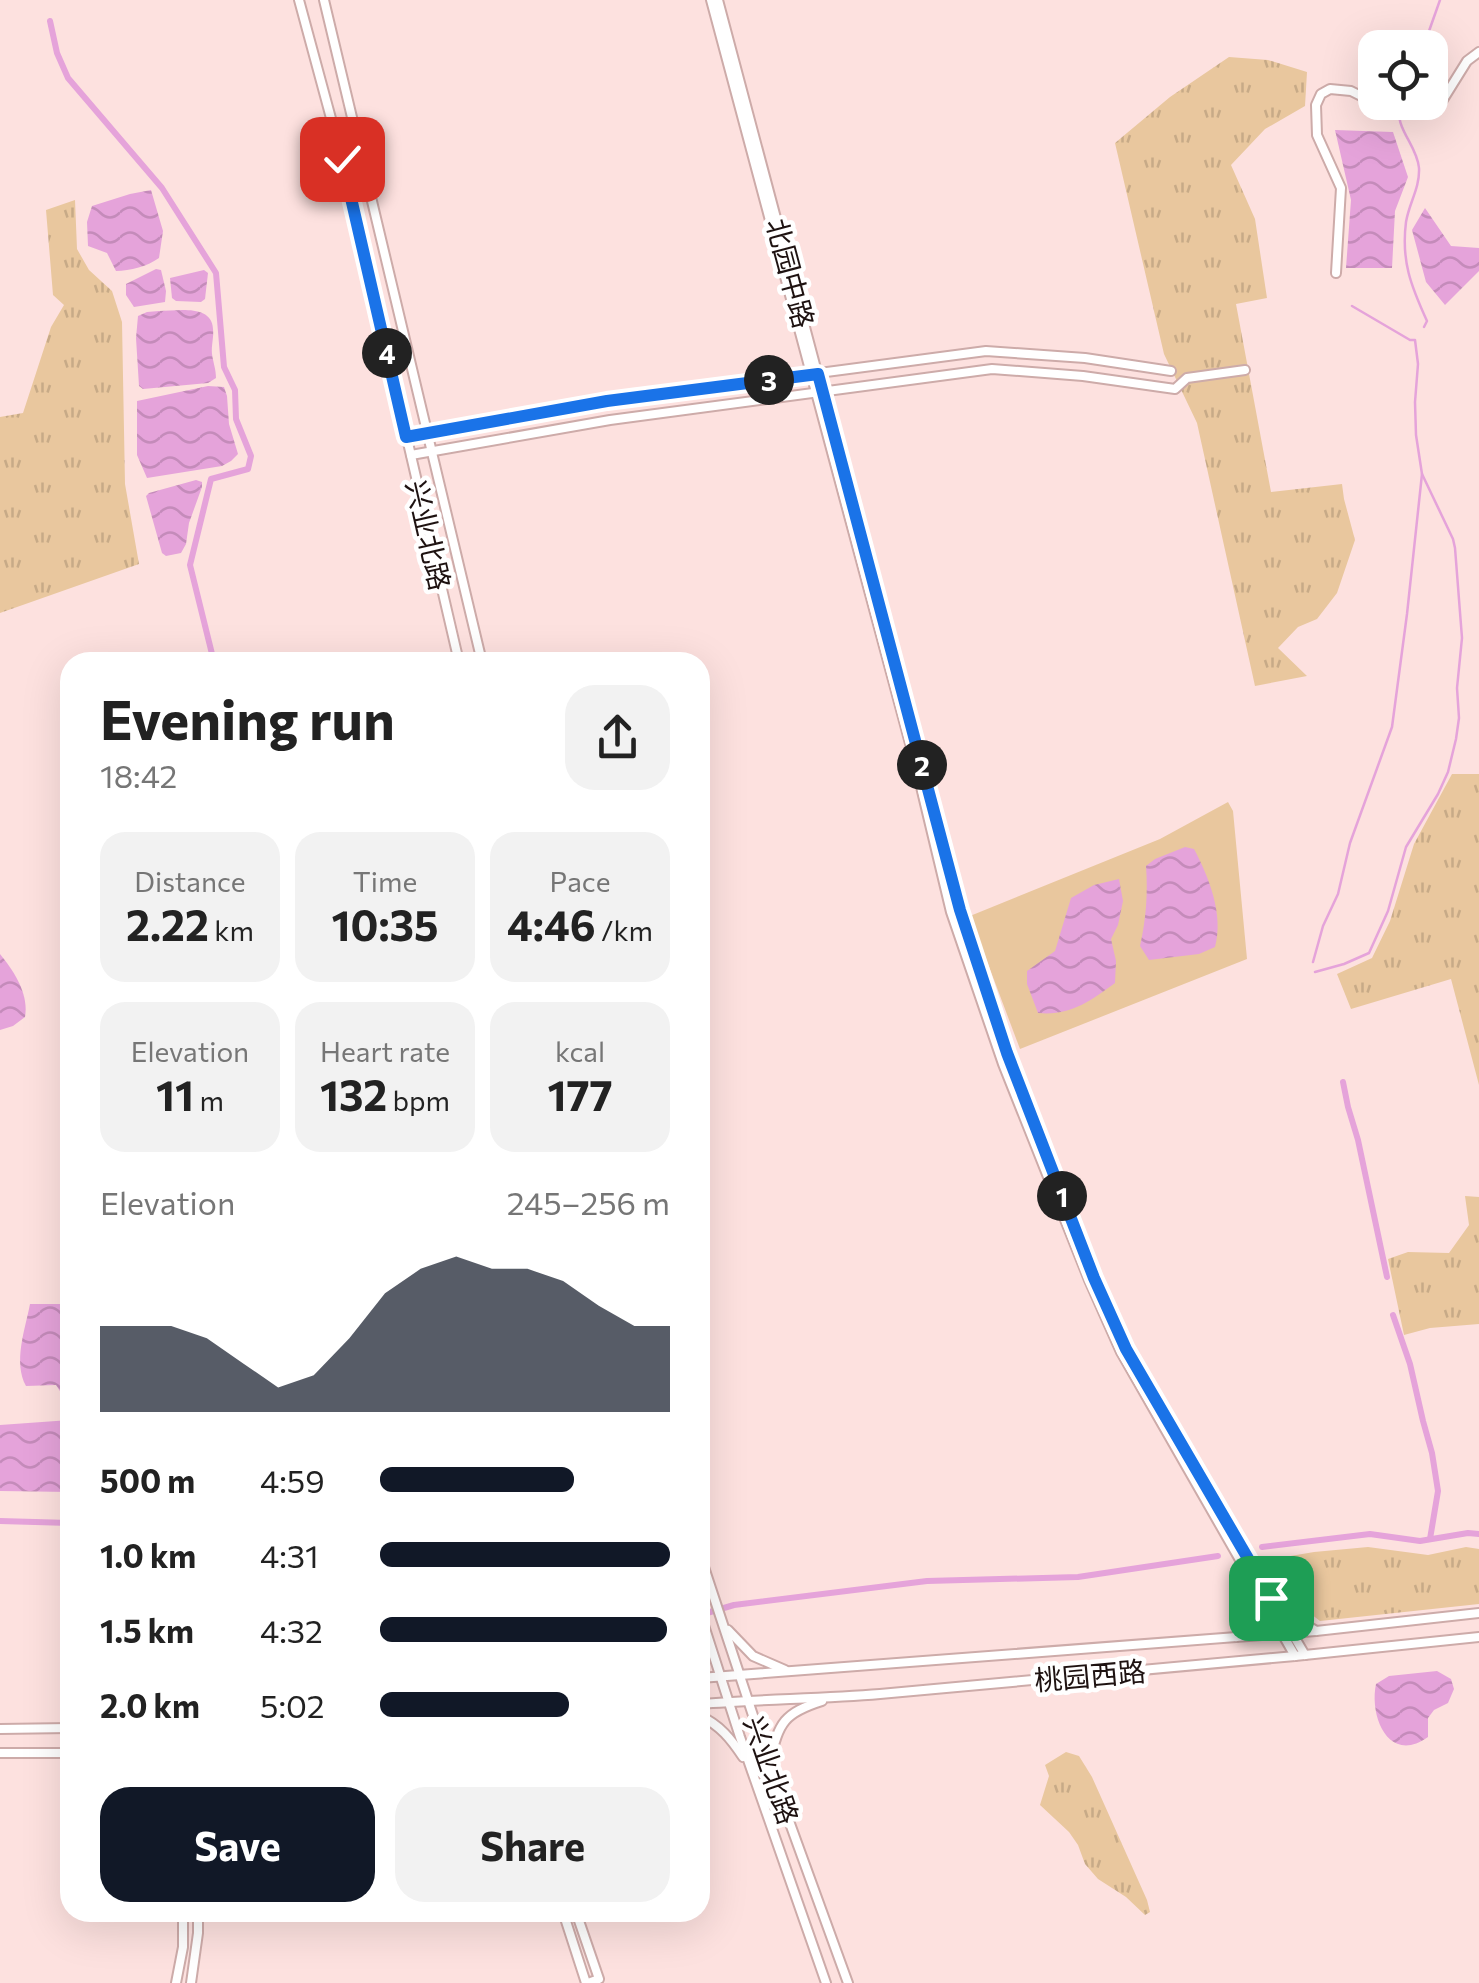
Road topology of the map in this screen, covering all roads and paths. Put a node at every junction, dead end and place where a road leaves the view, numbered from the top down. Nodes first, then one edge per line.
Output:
1 (299, 0) edge
2 (324, 0) edge
3 (714, 0) edge
4 (1479, 52) edge
5 (1336, 274) dead end
6 (1245, 370) dead end
7 (1171, 372) dead end
8 (815, 374) junction
9 (820, 391) junction
10 (428, 433) junction
11 (406, 437) junction
12 (433, 451) junction
13 (410, 455) junction
14 (456, 652) edge
15 (480, 652) edge
16 (710, 1585) edge
17 (1257, 1590) junction
18 (1271, 1598) junction
19 (1479, 1613) edge
20 (723, 1624) junction
21 (1316, 1630) junction
22 (1287, 1633) junction
23 (1236, 1637) junction
24 (1479, 1637) edge
25 (710, 1646) edge
26 (1300, 1656) junction
27 (789, 1672) junction
28 (740, 1676) junction
29 (720, 1677) junction
30 (710, 1678) edge
31 (832, 1698) junction
32 (748, 1699) junction
33 (728, 1702) junction
34 (710, 1703) edge
35 (710, 1721) edge
36 (60, 1728) edge
37 (0, 1729) edge
38 (0, 1753) edge
39 (60, 1753) edge
40 (770, 1765) junction
41 (750, 1766) junction
42 (183, 1922) edge
43 (198, 1922) edge
44 (566, 1922) edge
45 (579, 1922) edge
46 (176, 1983) edge
47 (191, 1983) edge
48 (587, 1983) edge
49 (826, 1983) edge
50 (848, 1983) edge

1 - 11 street, 兴业北路
2 - 10 street, 兴业北路
3 - 8 street, 北园中路
4 - 5 street
6 - 9 street
7 - 8 street
8 - 9 street, 北园中路
8 - 10 street
9 - 12 street
9 - 17 street, 北园中路
9 - 18 street, 北园中路
10 - 11 street
10 - 12 street, 兴业北路
11 - 13 street, 兴业北路
12 - 13 street
12 - 15 street, 兴业北路
13 - 14 street, 兴业北路
16 - 20 street, 兴业北路
17 - 22 street, 北园中路
17 - 23 street
18 - 21 street
18 - 22 street, 北园中路
19 - 21 street, 桃园西路
20 - 27 street
20 - 28 street, 兴业北路
21 - 22 street, 桃园西路
22 - 23 street, 桃园西路
22 - 26 street, 北园中路
23 - 27 street, 桃园西路
24 - 26 street, 桃园西路
25 - 29 street, 兴业北路
26 - 31 street, 桃园西路
27 - 28 street, 桃园西路
28 - 29 street, 桃园西路
28 - 32 street, 兴业北路
29 - 30 street, 桃园西路
29 - 33 street, 兴业北路
31 - 32 street, 桃园西路
31 - 40 street
32 - 33 street, 桃园西路
32 - 40 street, 兴业北路
33 - 34 street, 桃园西路
33 - 41 street, 兴业北路
35 - 41 street
36 - 37 street
38 - 39 street
40 - 50 street, 兴业北路
41 - 49 street, 兴业北路
42 - 46 street
43 - 47 street
44 - 48 street
45 - 48 street

